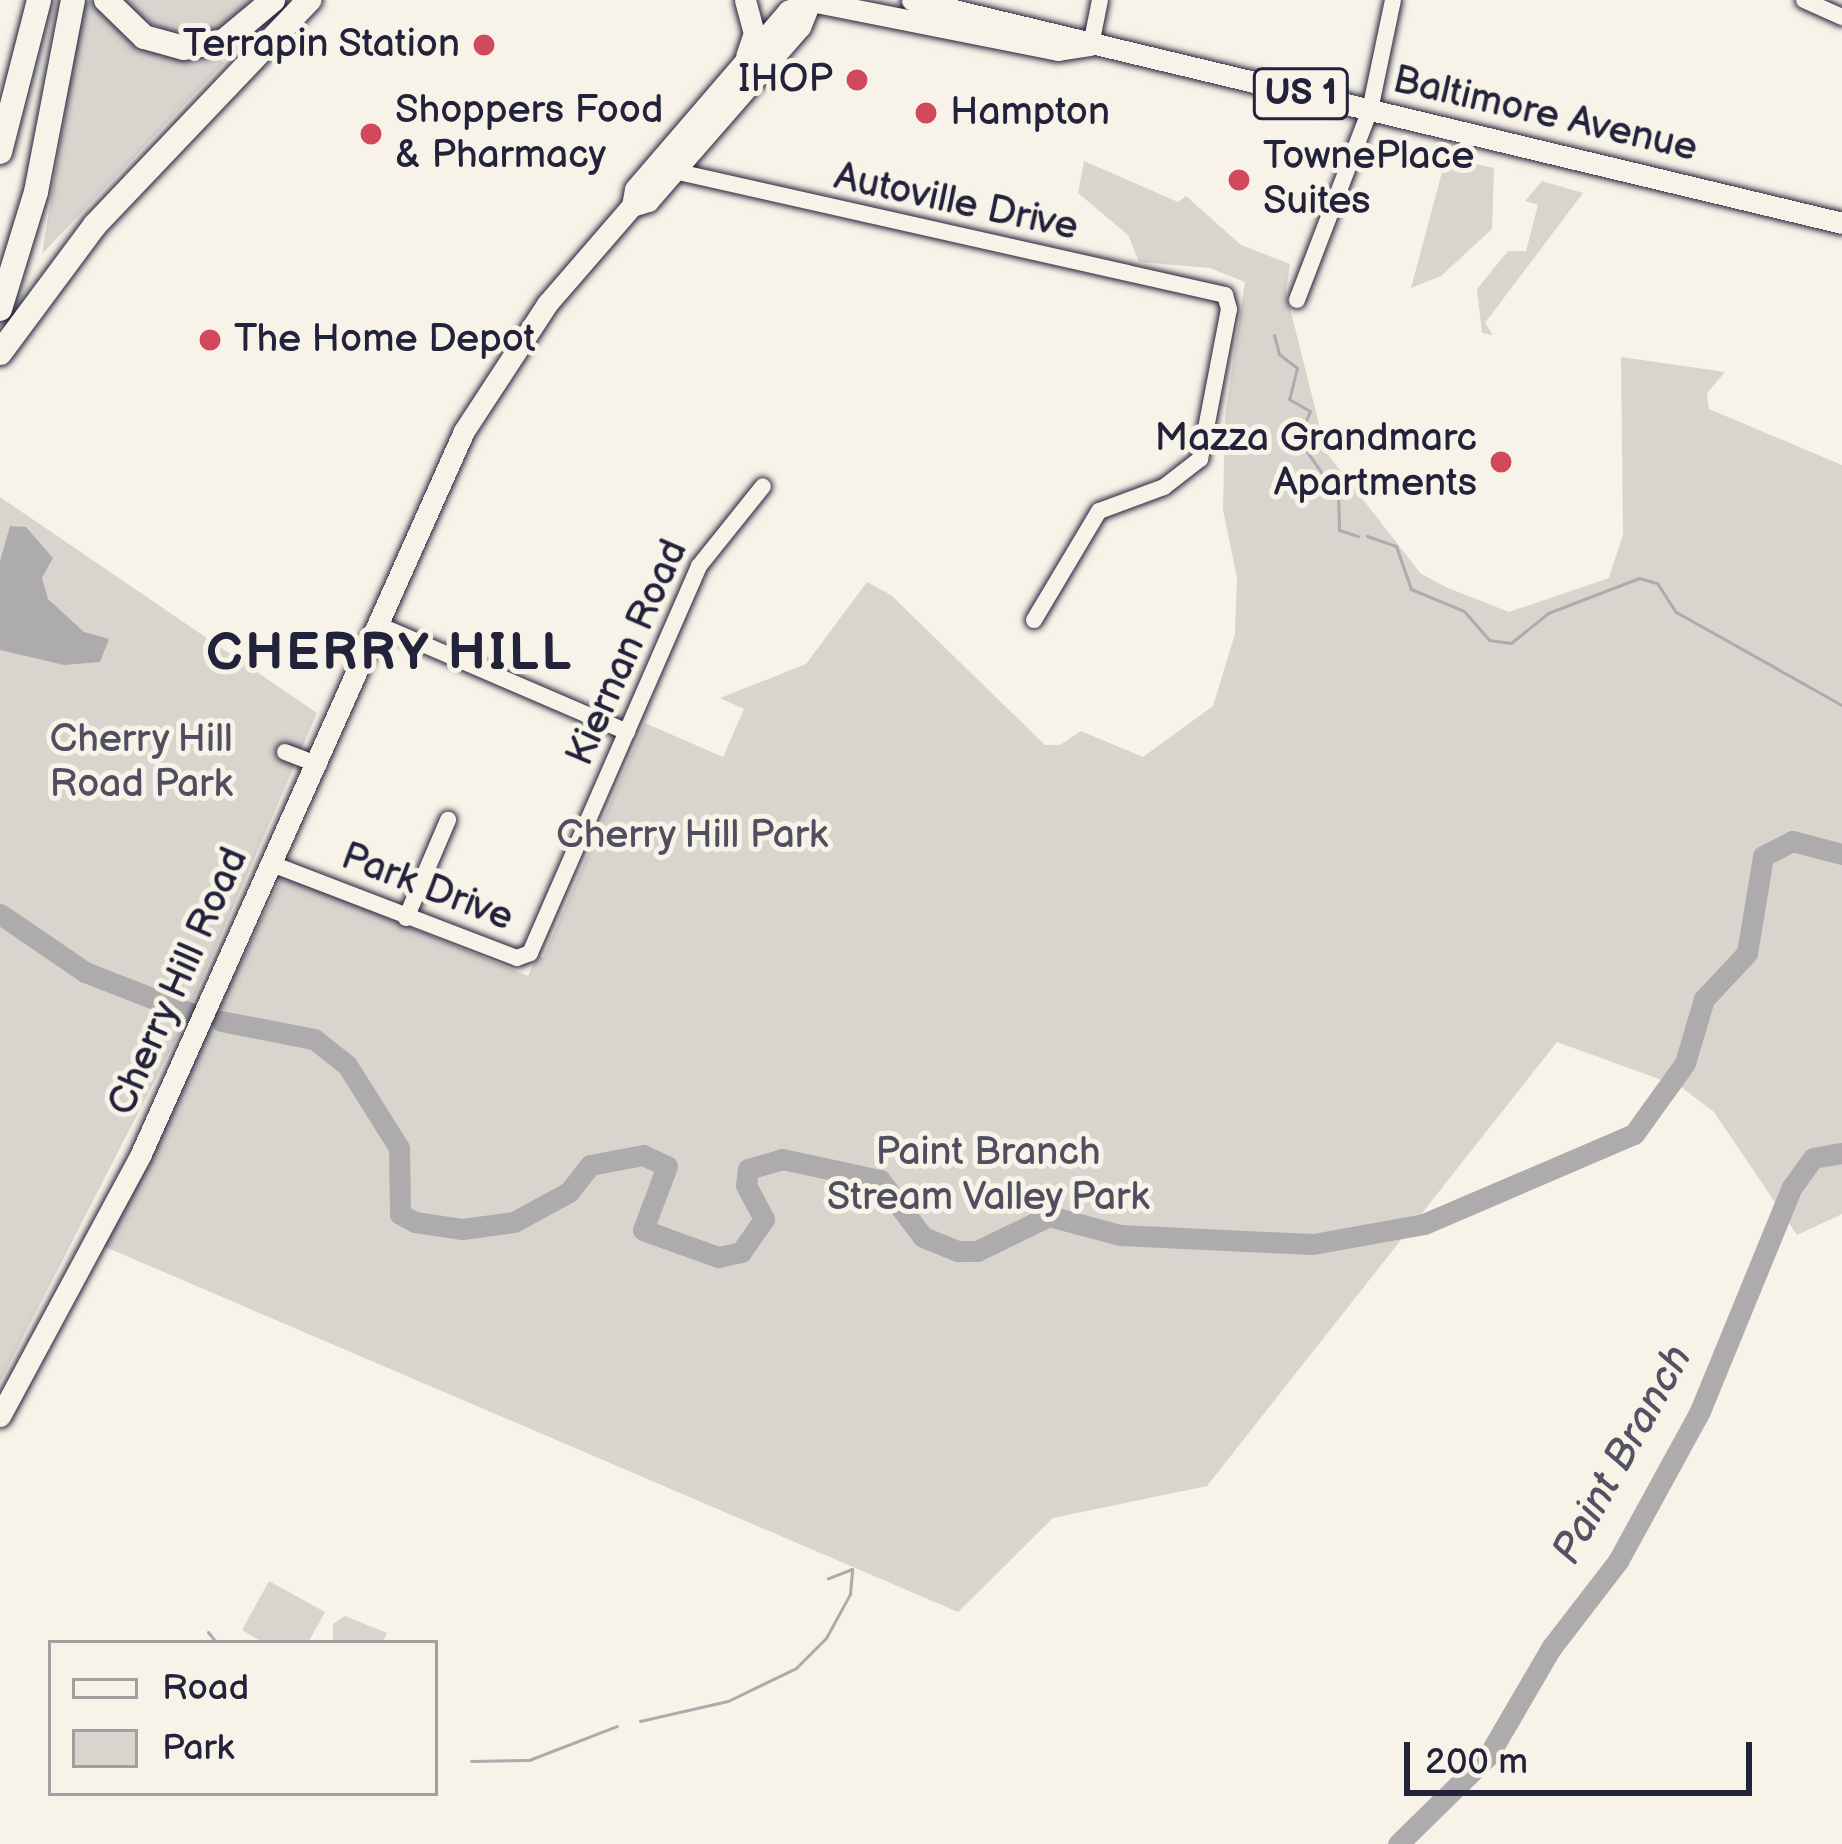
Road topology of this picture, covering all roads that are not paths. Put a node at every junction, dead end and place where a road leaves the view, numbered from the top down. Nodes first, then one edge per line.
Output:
1 (39, 0) edge
2 (73, 0) edge
3 (106, 0) edge
4 (273, 0) edge
5 (309, 0) edge
6 (745, 0) edge
7 (809, 0) edge
8 (912, 0) edge
9 (1100, 0) edge
10 (1393, 0) edge
11 (1804, 0) edge
12 (1842, 17) edge
13 (1091, 45) junction
14 (731, 77) junction
15 (1370, 110) junction
16 (0, 152) edge
17 (674, 171) junction
18 (632, 206) junction
19 (1842, 223) edge
20 (1297, 300) dead end
21 (0, 309) edge
22 (0, 353) edge
23 (763, 486) dead end
24 (1034, 620) dead end
25 (381, 626) junction
26 (627, 733) junction
27 (285, 752) dead end
28 (319, 765) junction
29 (448, 820) dead end
30 (272, 864) junction
31 (406, 918) junction
32 (543, 925) joint
33 (0, 1416) edge

1 - 16 highway
2 - 21 highway
3 - 4 highway
5 - 22 highway
6 - 14 main road
7 - 13 main road, Baltimore Avenue / US 1
7 - 14 main road, Cherry Hill Road
7 - 17 main road, Cherry Hill Road
8 - 13 main road, Baltimore Avenue / US 1
9 - 13 street
10 - 15 street
11 - 12 street
13 - 15 main road, Baltimore Avenue / US 1
14 - 18 main road, Cherry Hill Road
15 - 19 main road, Baltimore Avenue / US 1
15 - 20 street
17 - 18 main road, Cherry Hill Road
17 - 24 street, Autoville Drive
18 - 25 main road, Cherry Hill Road
23 - 26 street, Kiernan Road
25 - 26 street
25 - 28 main road, Cherry Hill Road
26 - 32 street, Kiernan Road
27 - 28 street
28 - 30 main road, Cherry Hill Road
29 - 31 street
30 - 31 street, Park Drive
30 - 33 main road, Cherry Hill Road
31 - 32 street, Park Drive

